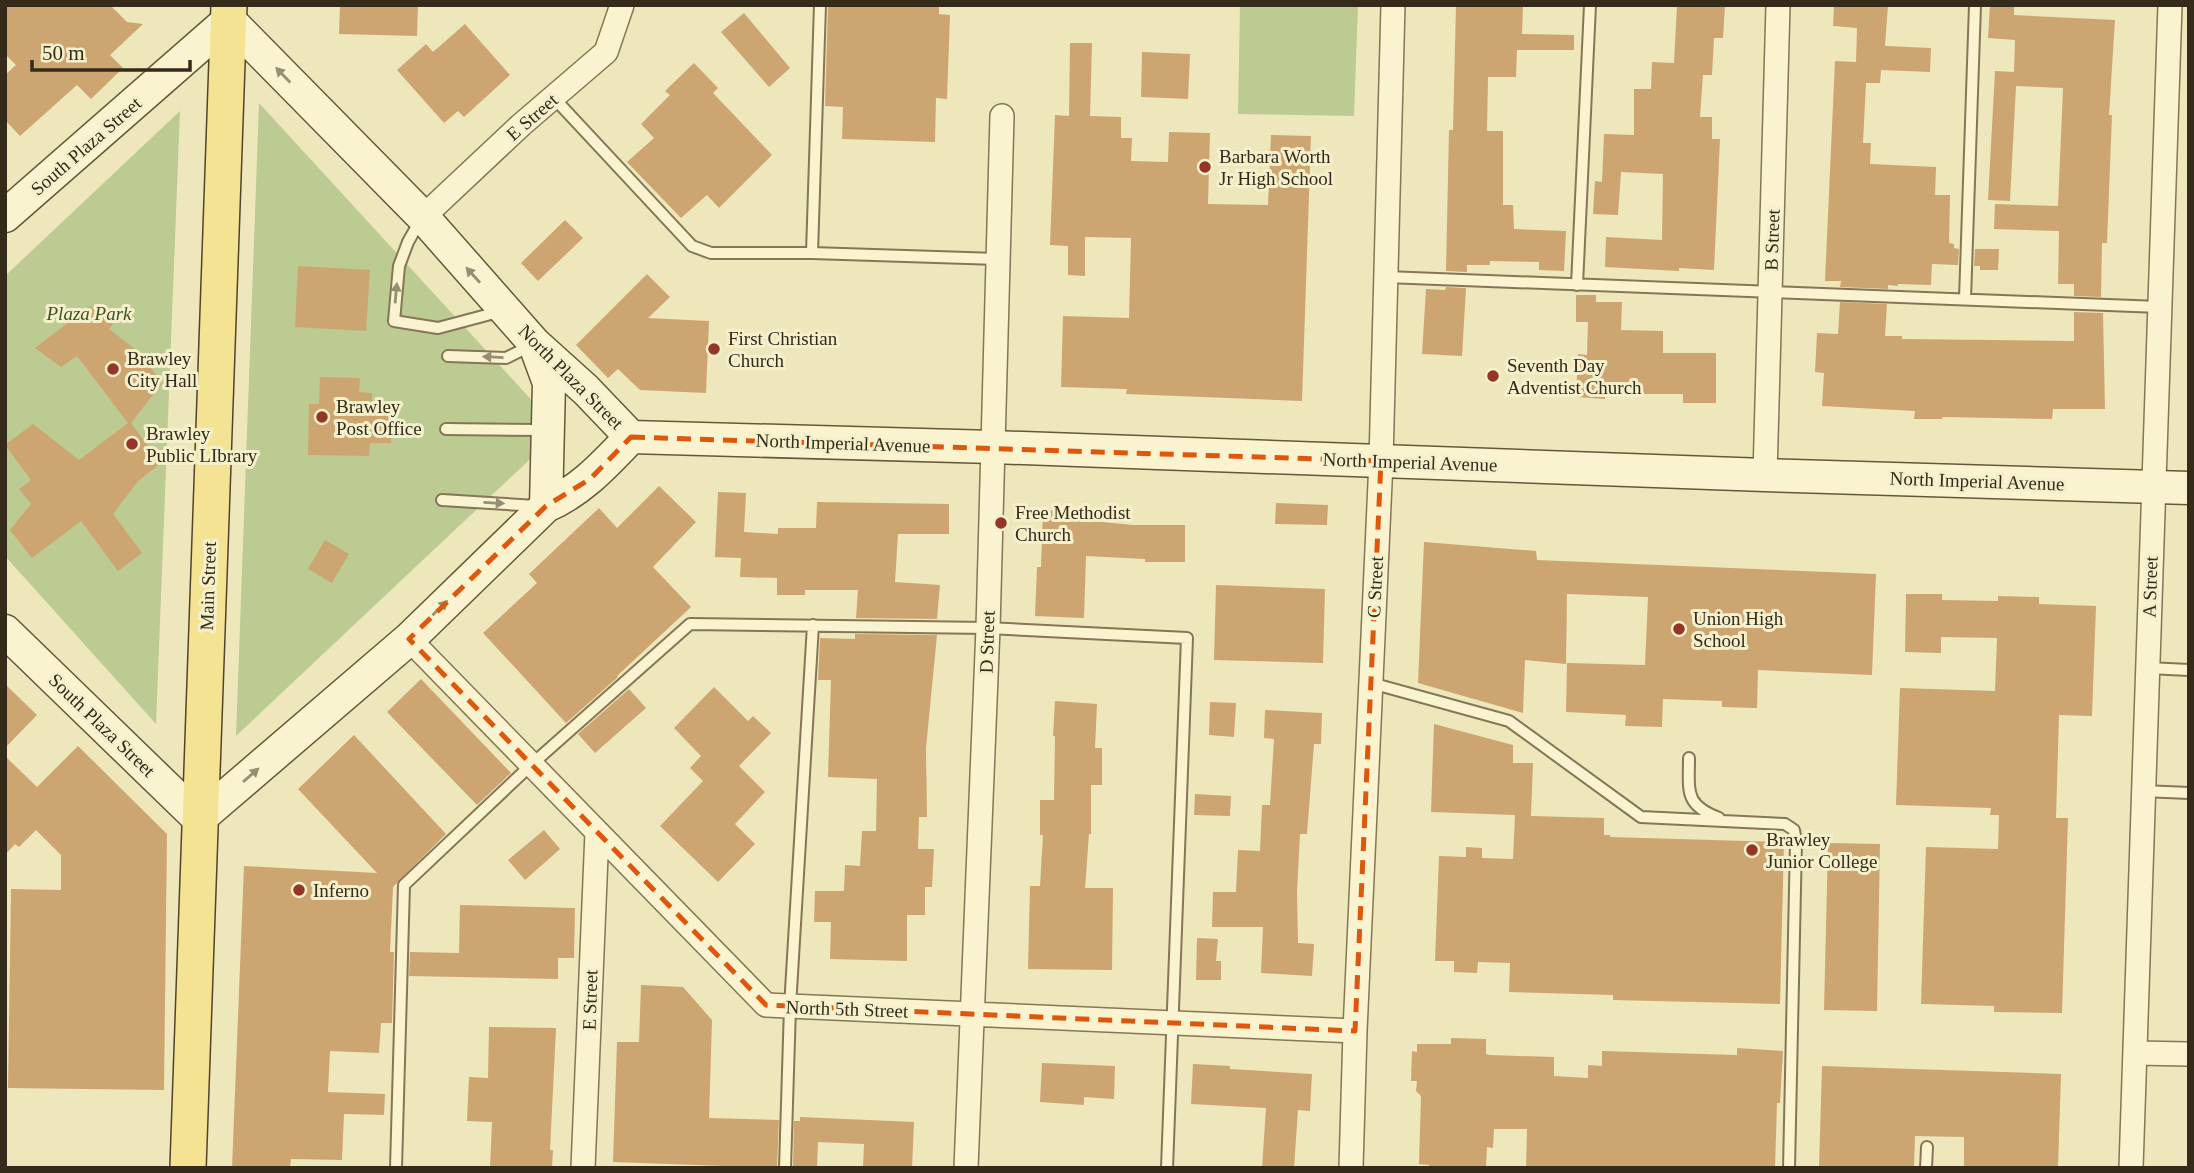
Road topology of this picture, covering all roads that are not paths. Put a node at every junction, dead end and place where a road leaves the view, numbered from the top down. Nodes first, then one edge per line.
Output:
1 (622, 5) edge
2 (820, 5) edge
3 (1393, 5) edge
4 (1590, 5) edge
5 (1778, 5) edge
6 (1975, 5) edge
7 (2169, 5) edge
8 (229, 13) edge
9 (554, 98) junction
10 (1002, 116) dead end
11 (10, 204) edge
12 (423, 217) junction
13 (812, 253) junction
14 (998, 259) junction
15 (1386, 277) junction
16 (1577, 285) junction
17 (1770, 292) junction
18 (1965, 299) junction
19 (2160, 307) junction
20 (504, 310) junction
21 (535, 344) junction
22 (448, 356) dead end
23 (446, 429) dead end
24 (548, 430) junction
25 (631, 437) junction
26 (993, 447) junction
27 (1381, 461) junction
28 (1765, 475) junction
29 (2154, 486) junction
30 (2189, 488) edge
31 (442, 500) dead end
32 (546, 506) junction
33 (813, 625) junction
34 (988, 628) junction
35 (5, 631) edge
36 (409, 639) junction
37 (2148, 668) junction
38 (2189, 670) edge
39 (1371, 683) junction
40 (1689, 758) dead end
41 (531, 765) junction
42 (2143, 791) junction
43 (2189, 793) edge
44 (199, 819) junction
45 (1728, 822) junction
46 (597, 832) junction
47 (790, 1007) junction
48 (971, 1014) junction
49 (1172, 1023) junction
50 (1355, 1031) junction
51 (2135, 1053) junction
52 (2189, 1054) edge
53 (1927, 1147) dead end
54 (188, 1168) edge
55 (396, 1168) edge
56 (583, 1168) edge
57 (785, 1168) edge
58 (966, 1168) edge
59 (1167, 1168) edge
60 (1351, 1168) edge
61 (1789, 1168) edge
62 (1926, 1168) edge
63 (2131, 1168) edge

1 - 9 street, E Street
2 - 13 lane
3 - 15 street, C Street
4 - 16 lane
5 - 17 street, B Street
6 - 18 lane
7 - 19 street, A Street
8 - 11 street, South Plaza Street
12 -> 8 street, North Plaza Street
8 - 44 main road, Main Street
9 - 12 street, E Street
9 - 13 lane
10 - 14 street, D Street
20 -> 12 street, North Plaza Street
20 -> 12 lane
13 - 14 lane
14 - 26 street, D Street
15 - 16 lane
15 - 27 street, C Street
16 - 17 lane
17 - 18 lane
17 - 28 street, B Street
18 - 19 lane
19 - 29 street, A Street
20 - 21 street, North Plaza Street
21 -> 22 lane
21 - 24 street
21 - 25 street, North Plaza Street
23 - 24 lane
24 - 32 street
25 - 26 street, North Imperial Avenue
25 - 32 street, North Plaza Street
26 - 27 street, North Imperial Avenue
26 - 34 street, D Street
27 - 28 street, North Imperial Avenue
27 - 39 street, C Street
28 - 29 street, North Imperial Avenue
29 - 30 street, North Imperial Avenue
29 - 37 street, A Street
31 -> 32 lane
36 -> 32 street, North Plaza Street
33 - 34 lane
33 - 41 lane
33 - 47 lane
34 - 48 street, D Street
34 - 49 lane
35 - 44 street, South Plaza Street
36 - 41 street, North 5th Street
44 -> 36 street, North Plaza Street
37 - 38 lane
37 - 42 street, A Street
39 - 45 lane
39 - 50 street, C Street
40 - 45 lane
41 - 46 street, North 5th Street
41 - 55 lane
42 - 43 lane
42 - 51 street, A Street
44 - 54 main road, Main Street
45 - 61 lane
46 - 47 street, North 5th Street
46 - 56 street, E Street
47 - 48 street, North 5th Street
47 - 57 lane
48 - 49 street, North 5th Street
48 - 58 street, D Street
49 - 50 street, North 5th Street
49 - 59 lane
50 - 60 street, C Street
51 - 52 street
51 - 63 street, A Street
53 - 62 lane

